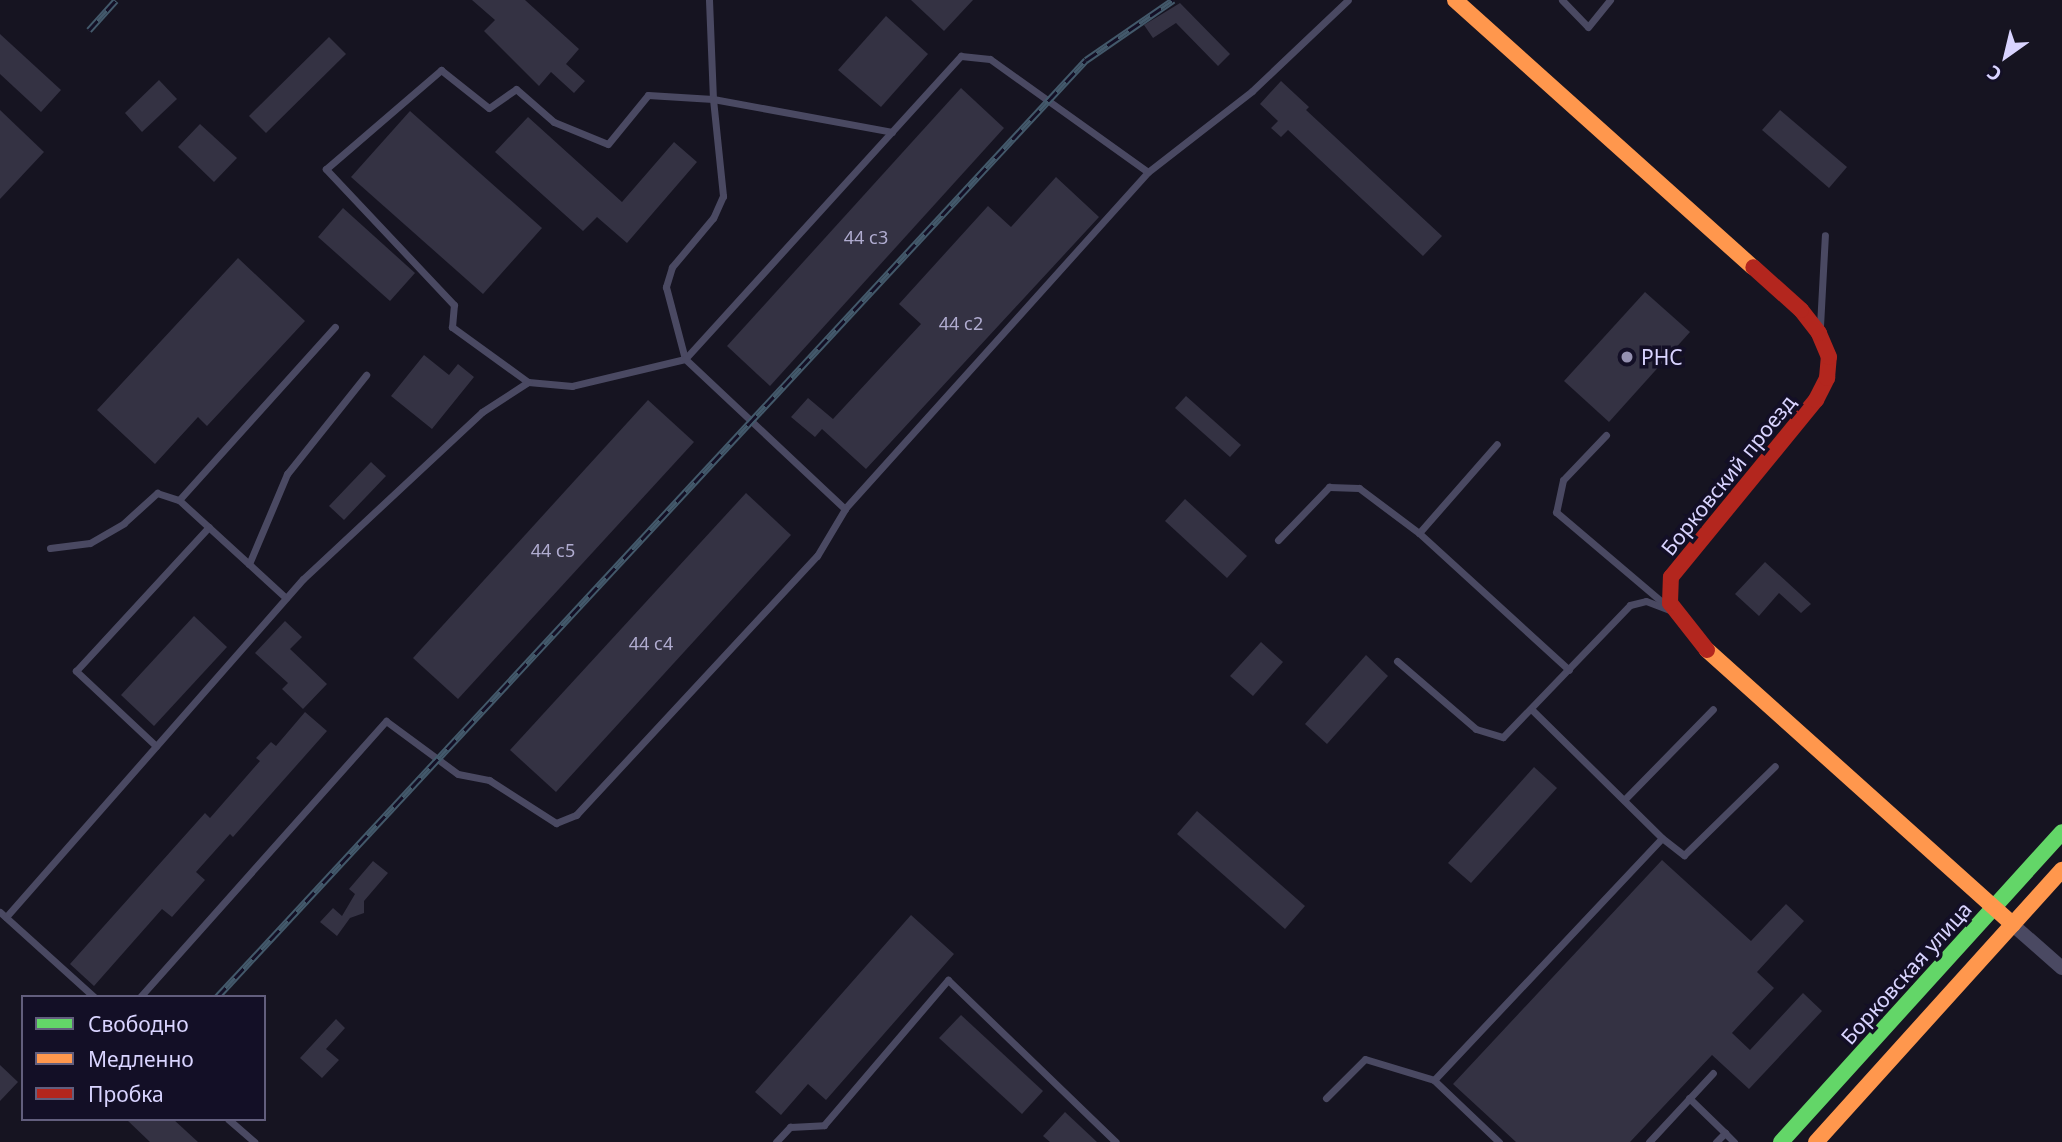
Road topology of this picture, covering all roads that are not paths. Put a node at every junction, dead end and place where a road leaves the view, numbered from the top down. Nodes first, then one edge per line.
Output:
1 (709, 0) edge
2 (1348, 0) edge
3 (1455, 0) edge
4 (1562, 0) edge
5 (1610, 0) edge
6 (713, 99) junction
7 (892, 132) junction
8 (1148, 172) junction
9 (1825, 235) dead end
10 (335, 327) dead end
11 (1819, 333) junction
12 (685, 359) junction
13 (366, 375) dead end
14 (527, 382) junction
15 (1606, 435) dead end
16 (1497, 444) dead end
17 (179, 500) junction
18 (845, 509) junction
19 (209, 527) junction
20 (1419, 533) junction
21 (1279, 540) dead end
22 (50, 548) dead end
23 (249, 564) junction
24 (286, 598) junction
25 (1674, 612) junction
26 (1397, 662) dead end
27 (1569, 670) junction
28 (1713, 709) dead end
29 (1532, 710) junction
30 (156, 746) junction
31 (1775, 766) dead end
32 (1625, 800) junction
33 (2062, 832) edge
34 (1662, 838) junction
35 (2062, 870) edge
36 (1993, 908) junction
37 (3, 914) edge
38 (2013, 925) junction
39 (2062, 968) edge
40 (92, 995) edge
41 (142, 995) edge
42 (1713, 1073) dead end
43 (1434, 1080) junction
44 (1326, 1098) dead end
45 (1689, 1098) junction
46 (231, 1121) edge
47 (1725, 1133) junction
48 (254, 1142) edge
49 (776, 1142) edge
50 (1116, 1142) edge
51 (1499, 1142) edge
52 (1648, 1142) edge
53 (1716, 1142) edge
54 (1734, 1142) edge
55 (1781, 1142) edge
56 (1816, 1142) edge

1 - 6 lane
2 - 8 lane
3 - 11 street, Борковский проезд
4 - 5 lane
6 - 7 lane
6 - 12 lane
6 - 14 lane
7 - 8 lane
7 - 12 lane
8 - 18 lane
9 - 11 lane
10 - 17 lane
11 - 25 street, Борковский проезд
12 - 14 lane
12 - 18 lane
13 - 23 lane
14 - 24 lane
15 - 25 lane
16 - 20 lane
17 - 19 lane
17 - 22 lane
18 - 41 lane
19 - 23 lane
19 - 30 lane
20 - 21 lane
20 - 27 lane
23 - 24 lane
24 - 30 lane
25 - 27 lane
25 - 36 street
26 - 29 lane
27 - 29 lane
28 - 32 lane
29 - 32 lane
30 - 37 lane
31 - 34 lane
32 - 34 lane
33 - 36 street, Борковская улица
34 - 43 lane
35 - 38 street
36 - 38 street
36 - 55 street, Борковская улица
37 - 40 lane
38 - 39 street
38 - 56 street
42 - 45 lane
43 - 44 lane
43 - 51 lane
45 - 47 lane
45 - 52 lane
46 - 48 lane
47 - 53 lane
47 - 54 lane
49 - 50 lane

